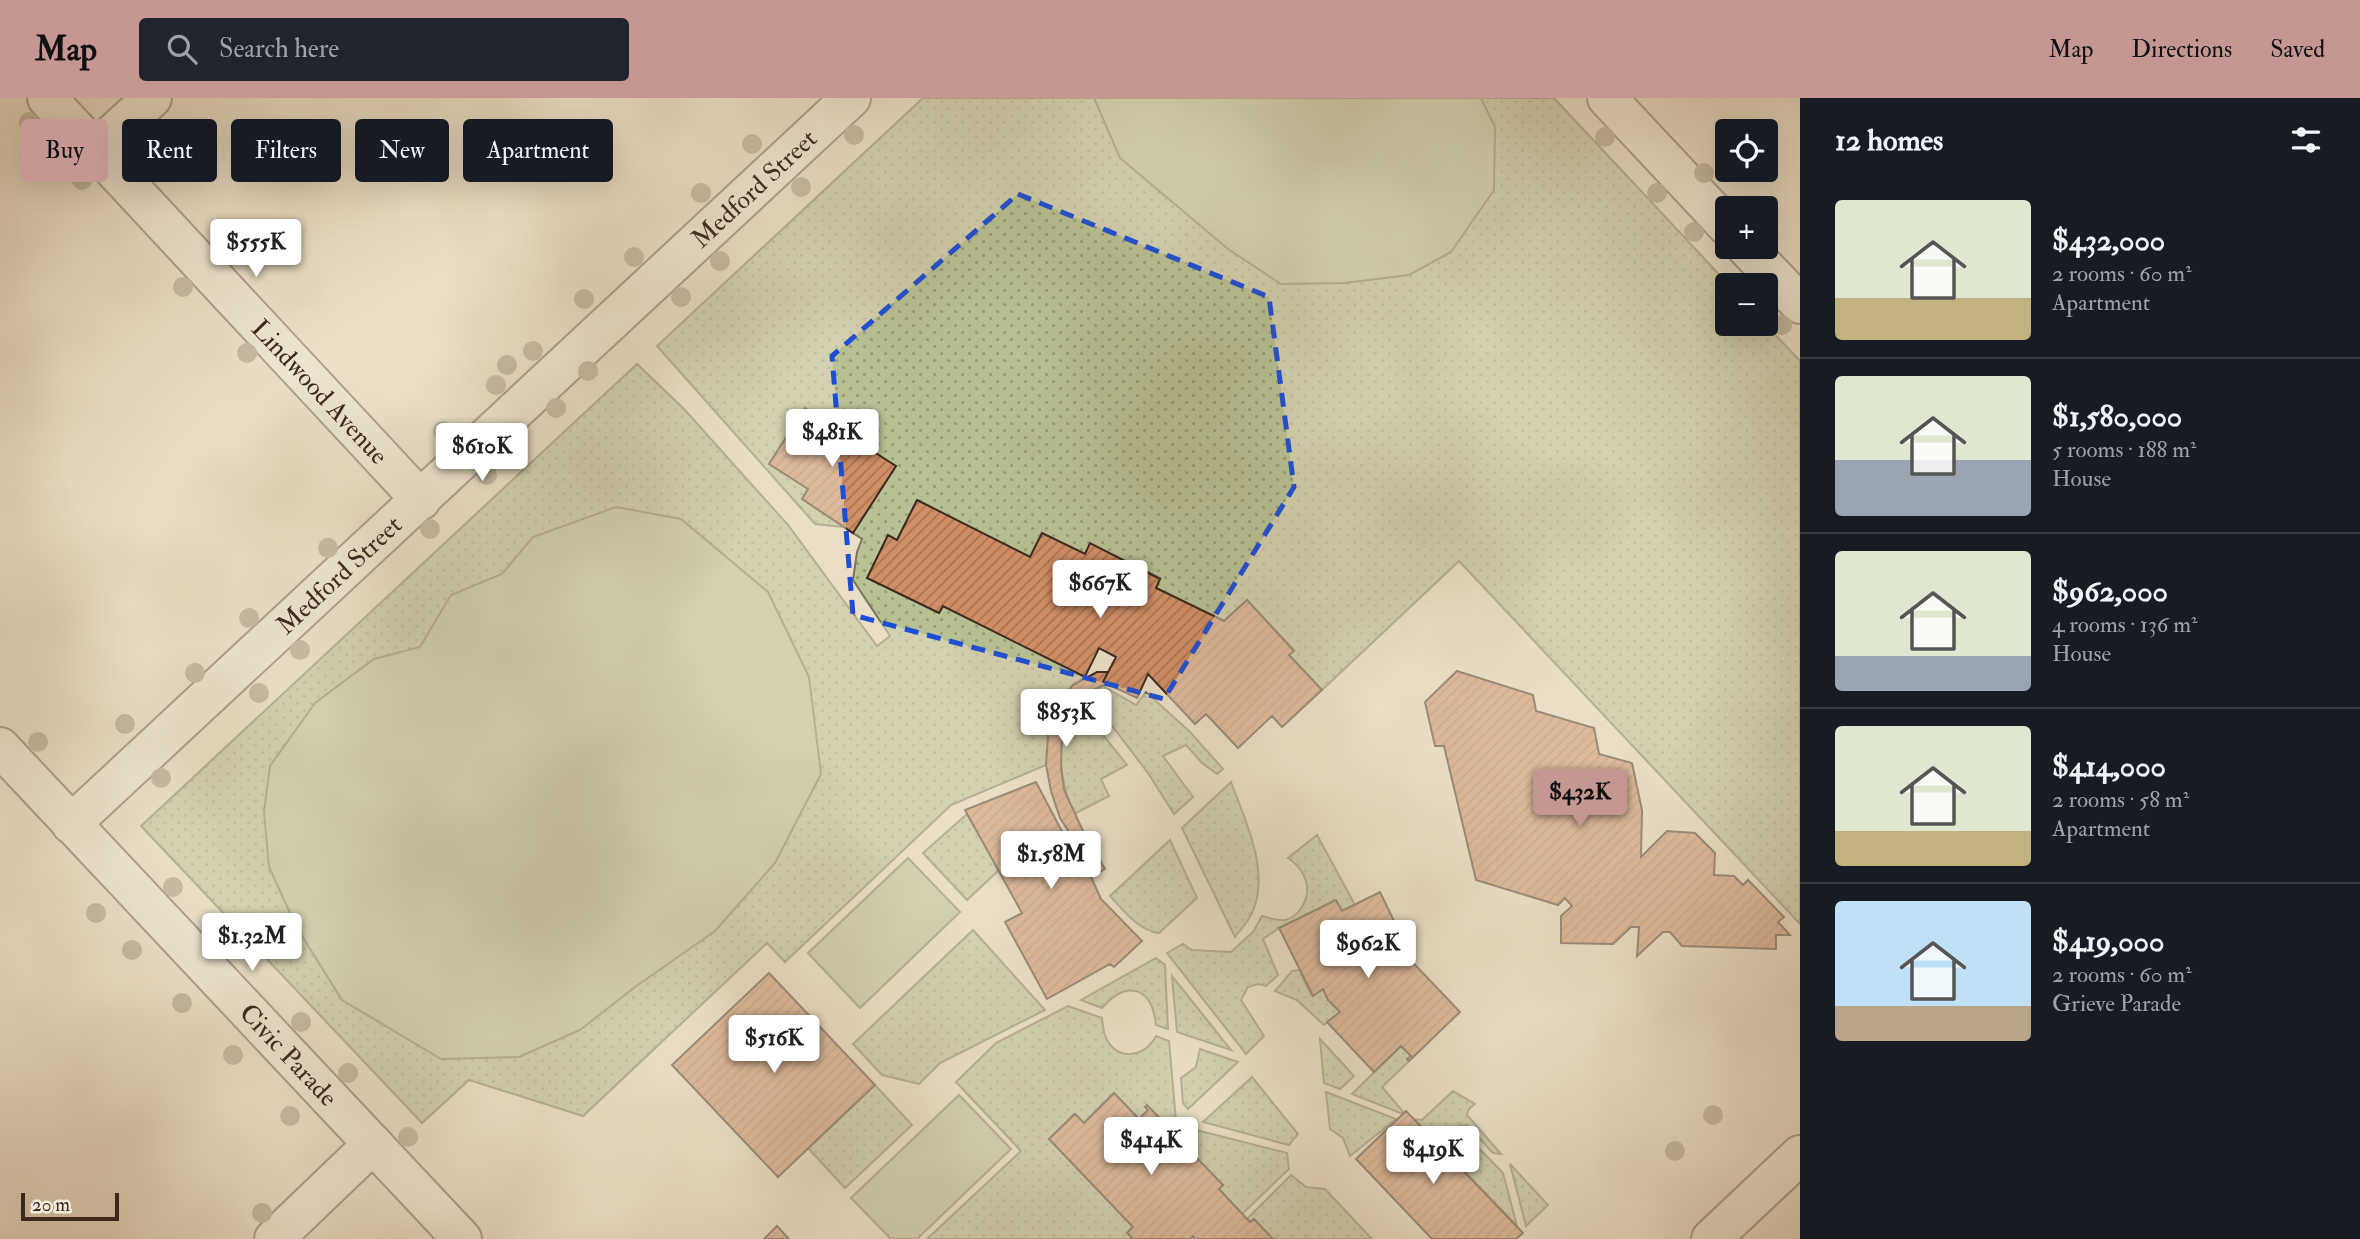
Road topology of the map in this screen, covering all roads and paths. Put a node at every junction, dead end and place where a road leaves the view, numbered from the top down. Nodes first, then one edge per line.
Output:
1 (47, 98) edge
2 (152, 98) edge
3 (851, 98) edge
4 (1607, 98) edge
5 (66, 119) edge
6 (108, 138) edge
7 (108, 164) edge
8 (1715, 213) edge
9 (1757, 259) edge
10 (1800, 304) edge
11 (421, 499) junction
12 (0, 747) edge
13 (72, 824) junction
14 (373, 1144) junction
15 (1800, 1156) edge
16 (274, 1239) edge
17 (462, 1239) edge
18 (1711, 1239) edge

1 - 5 street, Lindwood Avenue
2 - 6 street
3 - 11 street, Medford Street
4 - 8 street
7 - 11 street, Lindwood Avenue
9 - 10 street
11 - 13 street, Medford Street
12 - 13 street, Civic Parade
13 - 14 street, Civic Parade
14 - 16 street
14 - 17 street, Civic Parade
15 - 18 street

